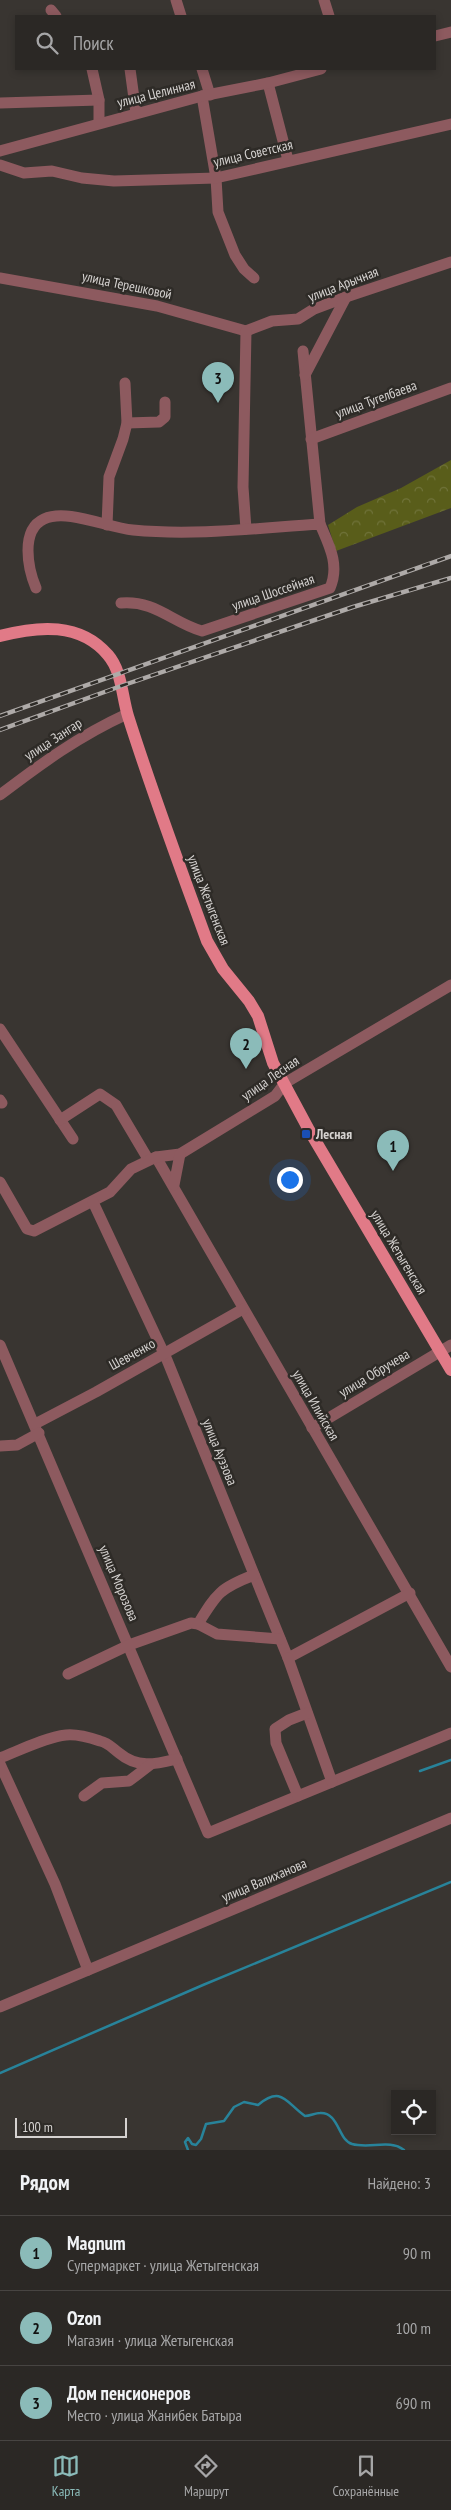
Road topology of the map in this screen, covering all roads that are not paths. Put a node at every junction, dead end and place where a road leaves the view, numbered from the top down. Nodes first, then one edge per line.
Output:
1 (176, 0) edge
2 (324, 0) edge
3 (181, 15) edge
4 (329, 15) edge
5 (451, 32) edge
6 (436, 36) edge
7 (92, 70) edge
8 (130, 70) edge
9 (202, 70) edge
10 (317, 70) edge
11 (268, 83) junction
12 (206, 96) junction
13 (99, 100) junction
14 (0, 103) edge
15 (136, 113) junction
16 (99, 123) junction
17 (451, 124) edge
18 (0, 150) edge
19 (288, 160) junction
20 (0, 164) edge
21 (216, 178) junction
22 (451, 262) edge
23 (0, 278) edge
24 (254, 278) dead end
25 (346, 297) junction
26 (246, 331) junction
27 (303, 351) dead end
28 (305, 375) junction
29 (125, 383) dead end
30 (451, 388) edge
31 (166, 402) dead end
32 (127, 423) junction
33 (311, 439) junction
34 (320, 524) junction
35 (107, 525) junction
36 (246, 529) junction
37 (36, 588) dead end
38 (121, 603) dead end
39 (0, 636) edge
40 (127, 714) junction
41 (0, 795) edge
42 (451, 985) edge
43 (0, 1029) edge
44 (285, 1083) junction
45 (60, 1120) junction
46 (73, 1139) dead end
47 (180, 1154) junction
48 (152, 1158) junction
49 (0, 1182) edge
50 (174, 1185) junction
51 (0, 1197) edge
52 (13, 1202) junction
53 (93, 1202) junction
54 (243, 1309) junction
55 (0, 1344) edge
56 (446, 1348) edge
57 (164, 1354) junction
58 (451, 1370) edge
59 (37, 1428) junction
60 (312, 1428) junction
61 (0, 1446) edge
62 (254, 1575) junction
63 (410, 1593) junction
64 (198, 1624) junction
65 (280, 1639) junction
66 (129, 1645) junction
67 (288, 1658) junction
68 (451, 1667) edge
69 (68, 1674) dead end
70 (308, 1713) junction
71 (451, 1732) edge
72 (0, 1758) edge
73 (177, 1759) junction
74 (0, 1764) edge
75 (150, 1765) junction
76 (332, 1782) junction
77 (84, 1796) dead end
78 (298, 1796) junction
79 (451, 1818) edge
80 (88, 1970) junction
81 (0, 2007) edge

1 - 3 street
2 - 4 street
5 - 6 street
7 - 13 street
8 - 15 street
9 - 12 street
10 - 11 street, улица Целинная
11 - 12 street, улица Целинная
11 - 19 street
12 - 15 street, улица Целинная
12 - 21 street
13 - 14 street
13 - 16 street
15 - 16 street, улица Целинная
16 - 18 street, улица Целинная
17 - 19 street, улица Советская
19 - 21 street, улица Советская
20 - 21 street, улица Советская
21 - 24 street
22 - 25 street, улица Арычная
23 - 26 street, улица Терешковой
25 - 26 street, улица Арычная
25 - 28 street
26 - 36 street
27 - 28 street
28 - 33 street
29 - 32 street
30 - 33 street, улица Тугелбаева
31 - 32 street
32 - 35 street
33 - 34 street
34 - 36 street
34 - 38 street, улица Шоссейная
35 - 36 street
35 - 37 street
39 - 40 main road, улица Жетыгенская
40 - 41 street, улица Зангар
40 - 44 main road, улица Жетыгенская
42 - 44 street, улица Лесная
43 - 45 street
44 - 47 street, улица Лесная
44 - 56 main road, улица Жетыгенская
45 - 46 street
45 - 48 street, улица Илийская
47 - 48 street, улица Лесная
47 - 50 street
48 - 50 street, улица Илийская
48 - 53 street, улица Лесная
49 - 52 street
50 - 54 street, улица Илийская
51 - 52 street
52 - 53 street
53 - 57 street, улица Ауэзова
54 - 57 street, Шевченко
54 - 60 street, улица Илийская
55 - 59 street, улица Морозова
56 - 58 main road, улица Жетыгенская
56 - 60 street, улица Обручева
57 - 59 street, Шевченко
57 - 62 street, улица Ауэзова
59 - 61 street, Шевченко
59 - 66 street, улица Морозова
60 - 63 street, улица Илийская
62 - 64 street
62 - 65 street, улица Ауэзова
63 - 67 street
63 - 68 street, улица Илийская
64 - 65 street
64 - 66 street
65 - 67 street, улица Ауэзова
66 - 69 street
66 - 73 street, улица Морозова
67 - 70 street, улица Ауэзова
70 - 76 street, улица Ауэзова
70 - 78 street
71 - 76 street
72 - 75 street
73 - 75 street
73 - 78 street, улица Морозова
74 - 80 street
75 - 77 street
76 - 78 street
79 - 80 street, улица Валиханова
80 - 81 street, улица Валиханова

